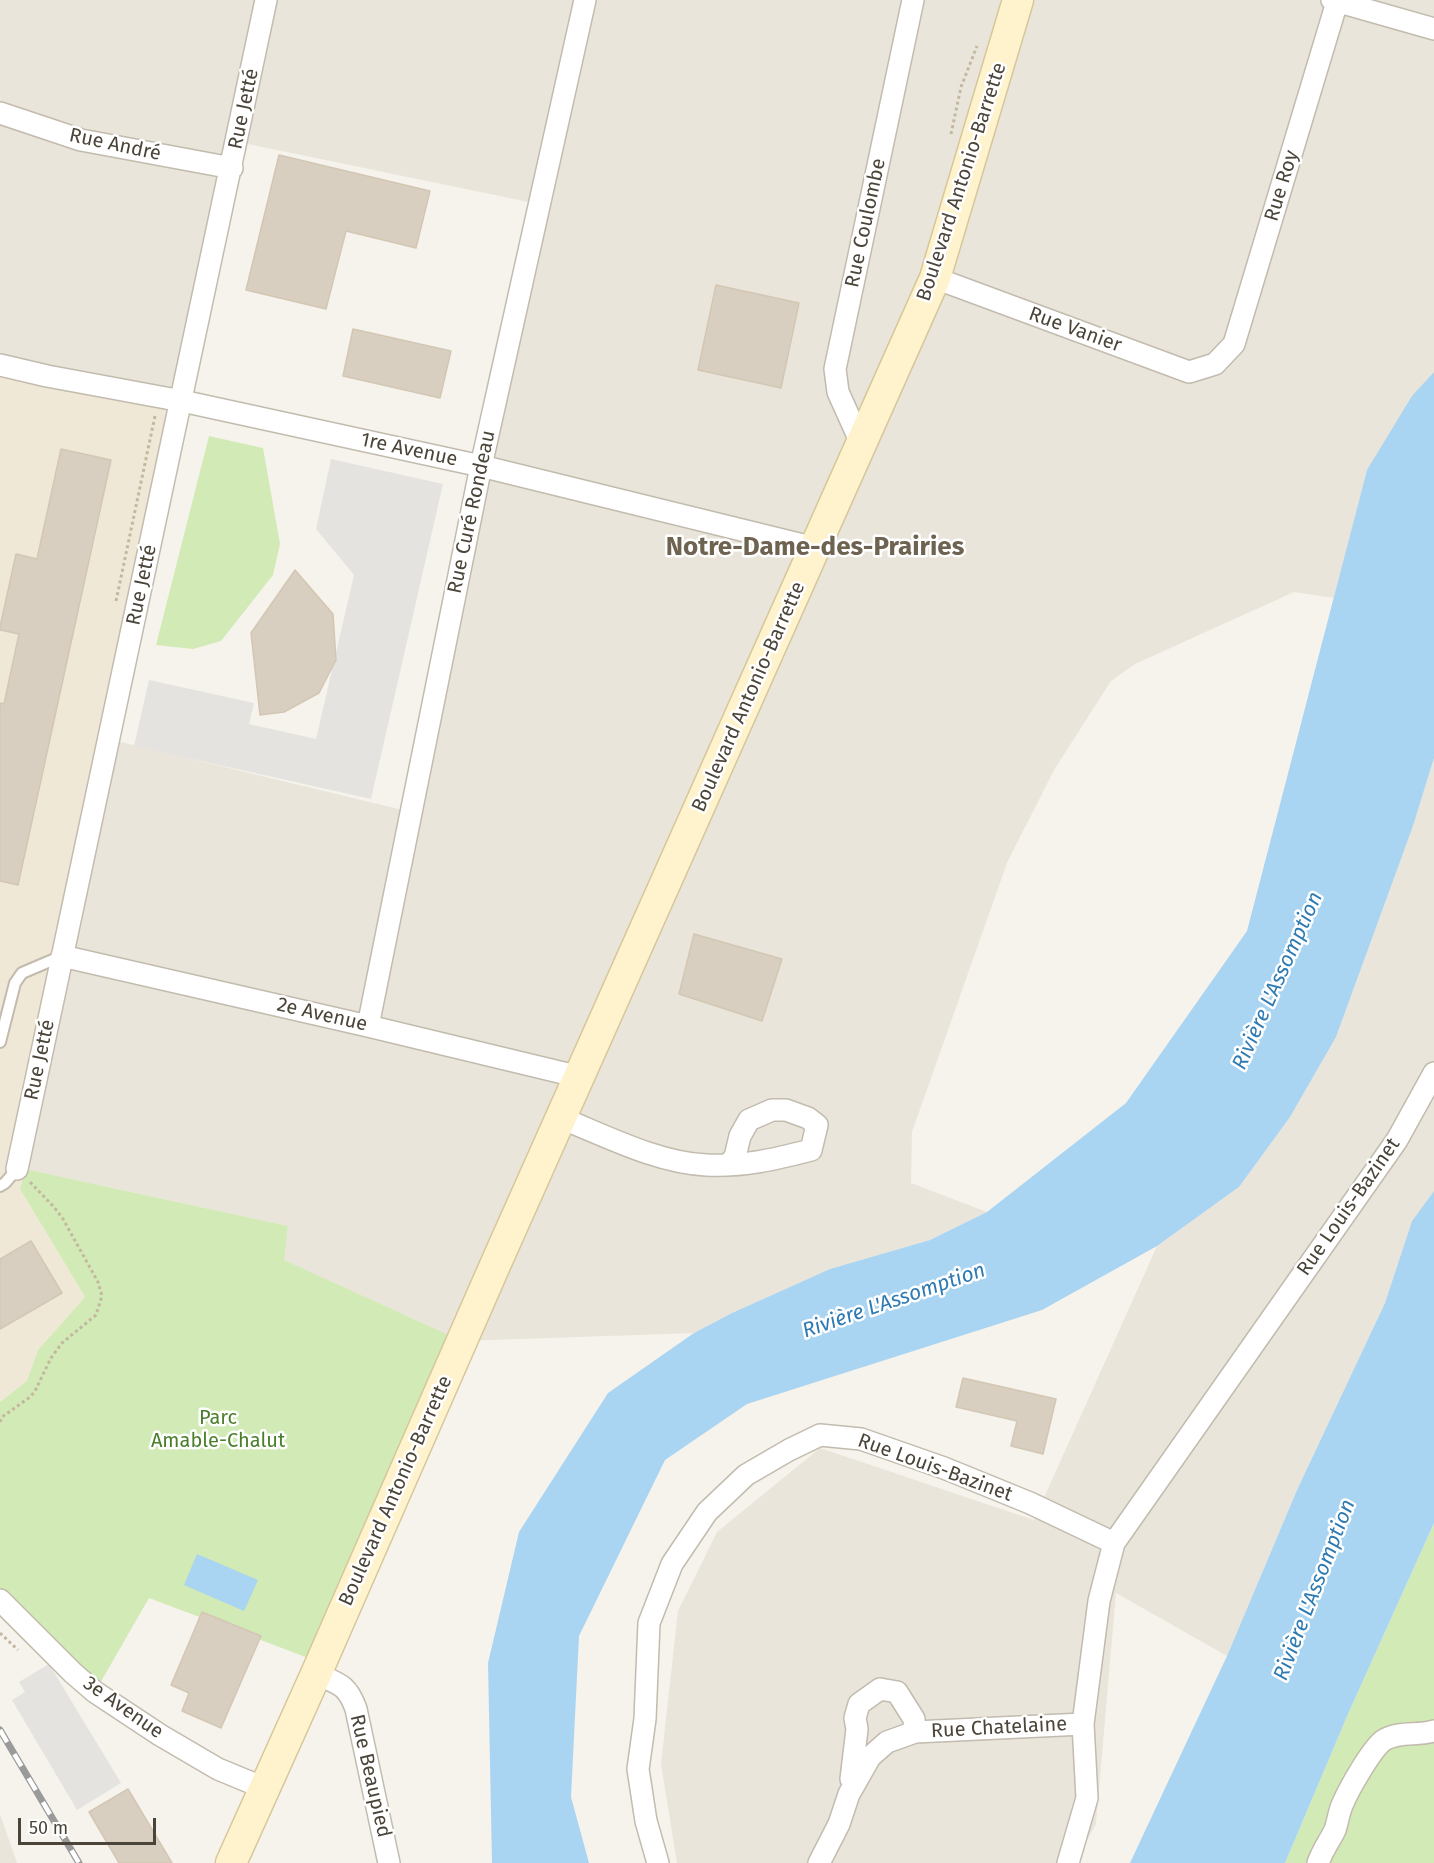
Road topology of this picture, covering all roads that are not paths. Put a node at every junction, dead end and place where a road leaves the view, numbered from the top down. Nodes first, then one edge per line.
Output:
1 (266, 0) edge
2 (585, 0) edge
3 (913, 0) edge
4 (1018, 0) edge
5 (1334, 1) edge
6 (1434, 29) edge
7 (0, 113) edge
8 (232, 168) junction
9 (936, 278) junction
10 (1215, 364) joint
11 (0, 365) edge
12 (182, 401) junction
13 (861, 443) junction
14 (481, 466) junction
15 (815, 548) junction
16 (63, 956) junction
17 (368, 1026) junction
18 (0, 1042) edge
19 (1434, 1073) edge
20 (580, 1077) junction
21 (561, 1118) junction
22 (728, 1165) dead end
23 (16, 1169) joint
24 (0, 1186) edge
25 (1114, 1544) junction
26 (0, 1600) edge
27 (316, 1674) junction
28 (1083, 1724) junction
29 (1434, 1731) edge
30 (915, 1732) junction
31 (264, 1788) junction
32 (849, 1794) junction
33 (231, 1863) edge
34 (389, 1863) edge
35 (658, 1863) edge
36 (819, 1863) edge
37 (1068, 1863) edge
38 (1318, 1863) edge

1 - 8 street, Rue Jetté
2 - 14 street, Rue Curé Rondeau
3 - 13 street, Rue Coulombe
4 - 9 street, Boulevard Antonio-Barrette
5 - 6 street
5 - 10 street, Rue Roy
7 - 8 street, Rue André
8 - 12 street, Rue Jetté
9 - 10 street, Rue Vanier
9 - 13 street, Boulevard Antonio-Barrette
11 - 12 street, 1re Avenue
12 - 14 street, 1re Avenue
12 - 16 street, Rue Jetté
13 - 15 street, Boulevard Antonio-Barrette
14 - 15 street, 1re Avenue
14 - 17 street, Rue Curé Rondeau
15 - 20 street, Boulevard Antonio-Barrette
16 - 17 street, 2e Avenue
16 - 18 lane
16 - 23 street, Rue Jetté
17 - 20 street, 2e Avenue
19 - 25 street, Rue Louis-Bazinet
20 - 21 street, Boulevard Antonio-Barrette
21 - 22 street
21 - 27 street, Boulevard Antonio-Barrette
23 - 24 lane
25 - 28 street, Rue Louis-Bazinet
25 - 35 street, Rue Louis-Bazinet
26 - 31 street, 3e Avenue
27 - 31 street, Boulevard Antonio-Barrette
27 - 34 street, Rue Beaupied
28 - 30 street, Rue Chatelaine
28 - 37 street, Rue Louis-Bazinet
29 - 38 street
30 - 32 street, Rue Chatelaine
30 - 32 street, Rue Chatelaine
31 - 33 street, Boulevard Antonio-Barrette
32 - 36 street, Rue Chatelaine

